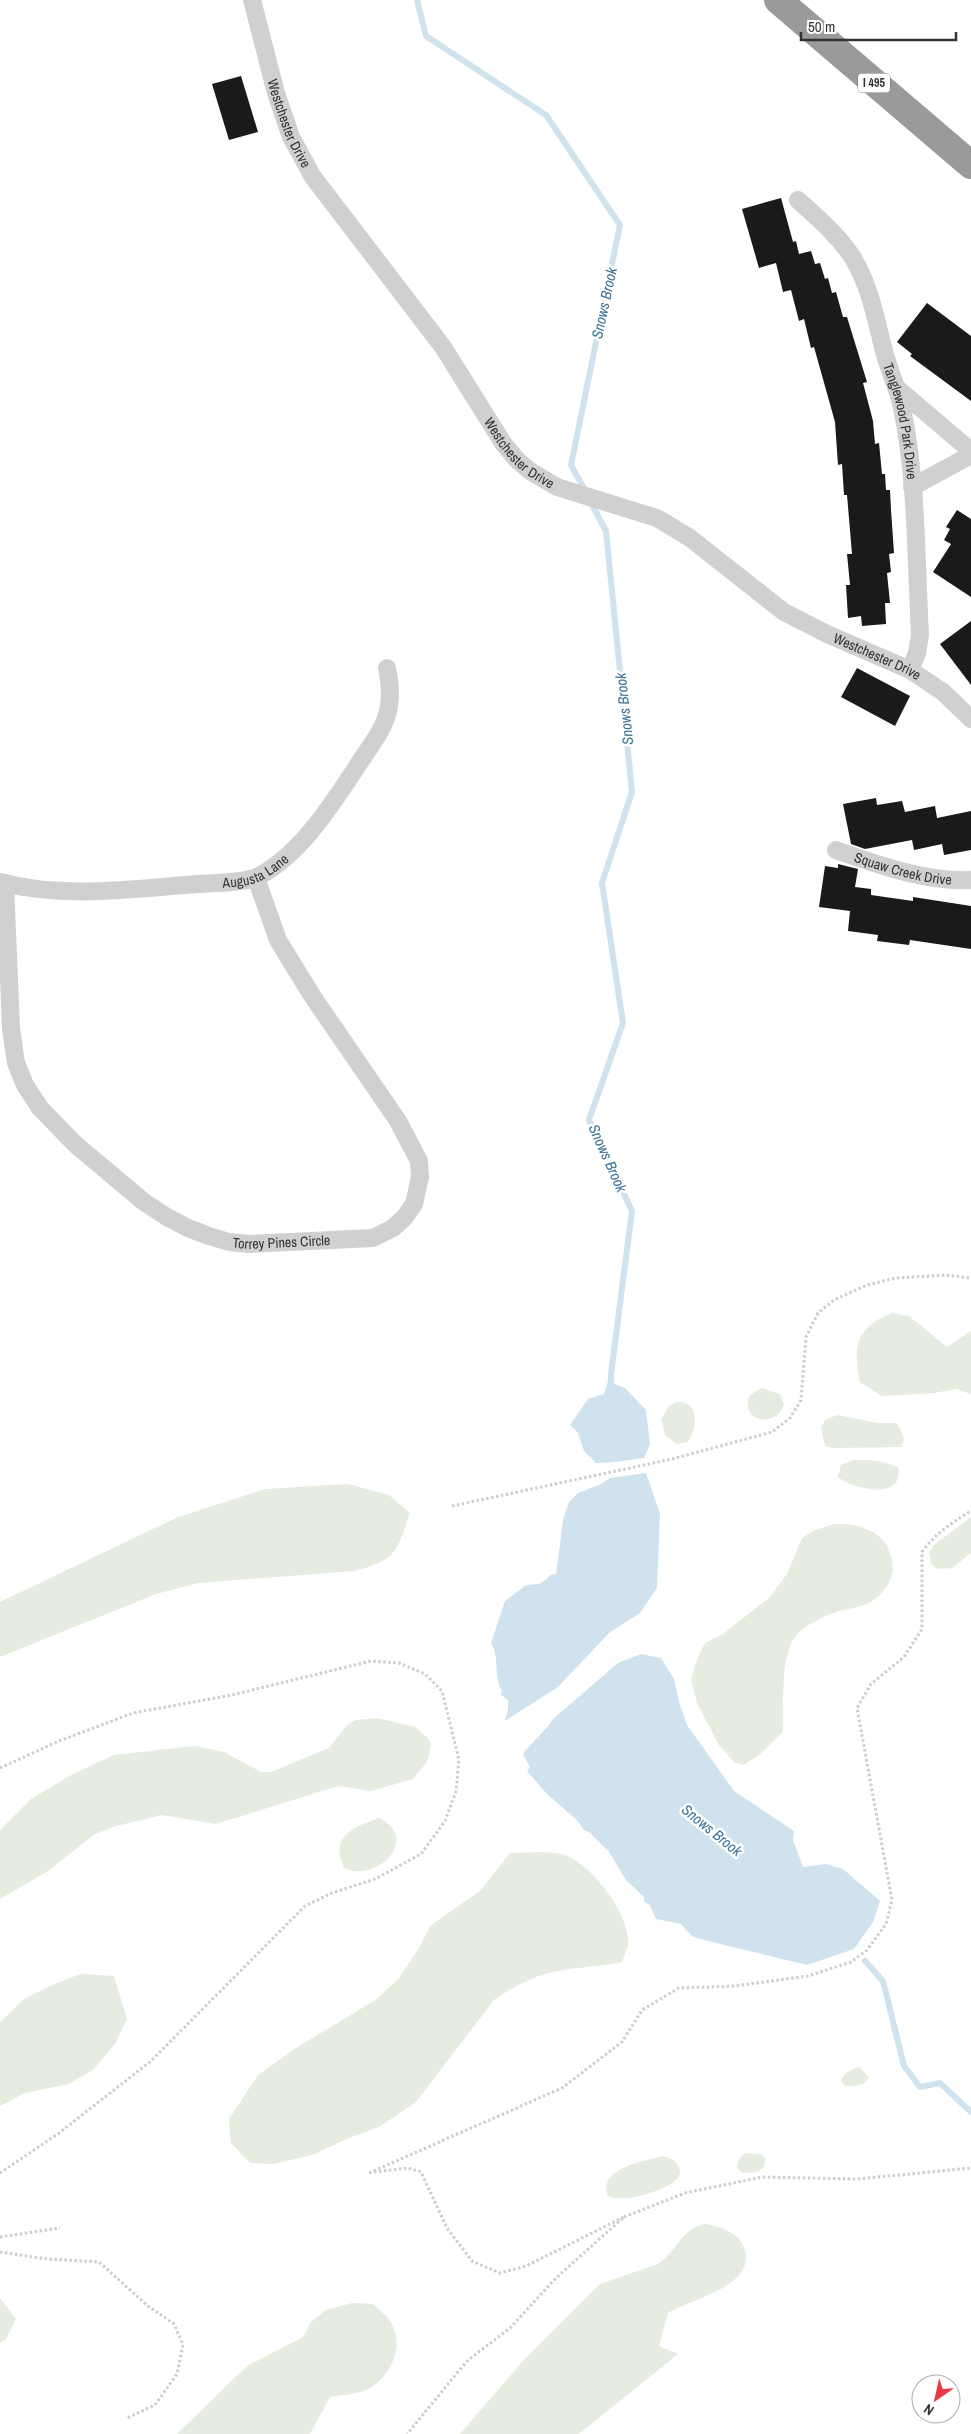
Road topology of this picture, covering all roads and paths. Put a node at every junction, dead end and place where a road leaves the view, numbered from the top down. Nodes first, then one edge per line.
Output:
1 (252, 0) edge
2 (778, 0) edge
3 (971, 165) edge
4 (798, 200) dead end
5 (898, 390) junction
6 (971, 451) edge
7 (971, 455) edge
8 (912, 487) junction
9 (387, 668) dead end
10 (910, 670) junction
11 (969, 714) edge
12 (836, 850) dead end
13 (256, 878) junction
14 (971, 880) edge
15 (3, 883) edge
16 (971, 1278) edge
17 (452, 1506) dead end
18 (971, 1511) edge
19 (0, 1768) edge
20 (971, 2168) edge
21 (0, 2173) edge
22 (624, 2217) junction
23 (60, 2228) dead end
24 (0, 2237) edge
25 (0, 2252) edge
26 (128, 2418) dead end
27 (407, 2434) edge

1 - 10 street, Westchester Drive
2 - 3 highway, I 495
4 - 5 street, Tanglewood Park Drive
5 - 6 street
5 - 8 street, Tanglewood Park Drive
7 - 8 street
8 - 10 street, Tanglewood Park Drive
9 - 13 street, Augusta Lane
10 - 11 street, Westchester Drive
12 - 14 street, Squaw Creek Drive
13 - 15 street, Augusta Lane
13 - 15 street, Torrey Pines Circle
16 - 17 path
18 - 22 path
19 - 21 path
20 - 22 path
22 - 27 path
23 - 24 path
25 - 26 path

